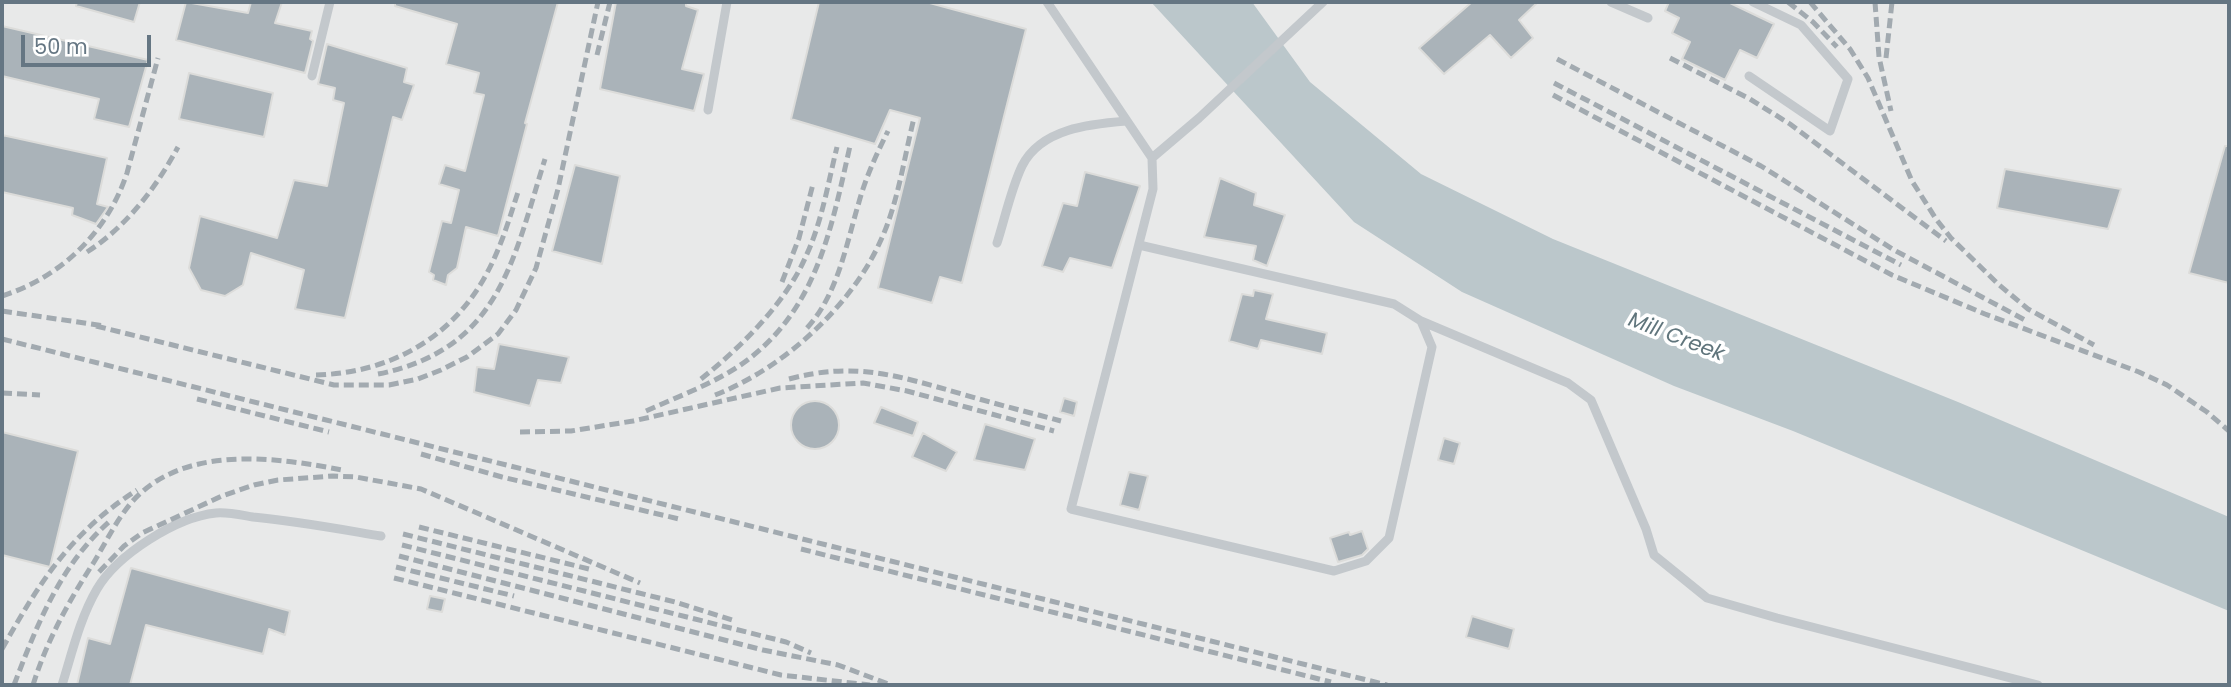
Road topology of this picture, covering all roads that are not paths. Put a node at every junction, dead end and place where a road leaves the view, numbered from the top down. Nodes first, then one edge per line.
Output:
1 (330, 2) edge
2 (727, 2) edge
3 (1047, 2) edge
4 (1611, 2) edge
5 (1753, 2) edge
6 (1321, 4) edge
7 (1648, 18) dead end
8 (312, 76) dead end
9 (1749, 76) dead end
10 (708, 110) dead end
11 (1127, 121) junction
12 (1152, 158) junction
13 (998, 243) dead end
14 (1139, 245) junction
15 (1421, 321) junction
16 (381, 536) dead end
17 (62, 685) edge
18 (2038, 685) edge

1 - 8 lane
2 - 10 lane
3 - 11 lane
4 - 7 lane
5 - 9 lane
6 - 12 lane
11 - 12 lane
11 - 13 lane
12 - 14 lane
14 - 15 lane
14 - 15 lane
15 - 18 lane
16 - 17 lane

